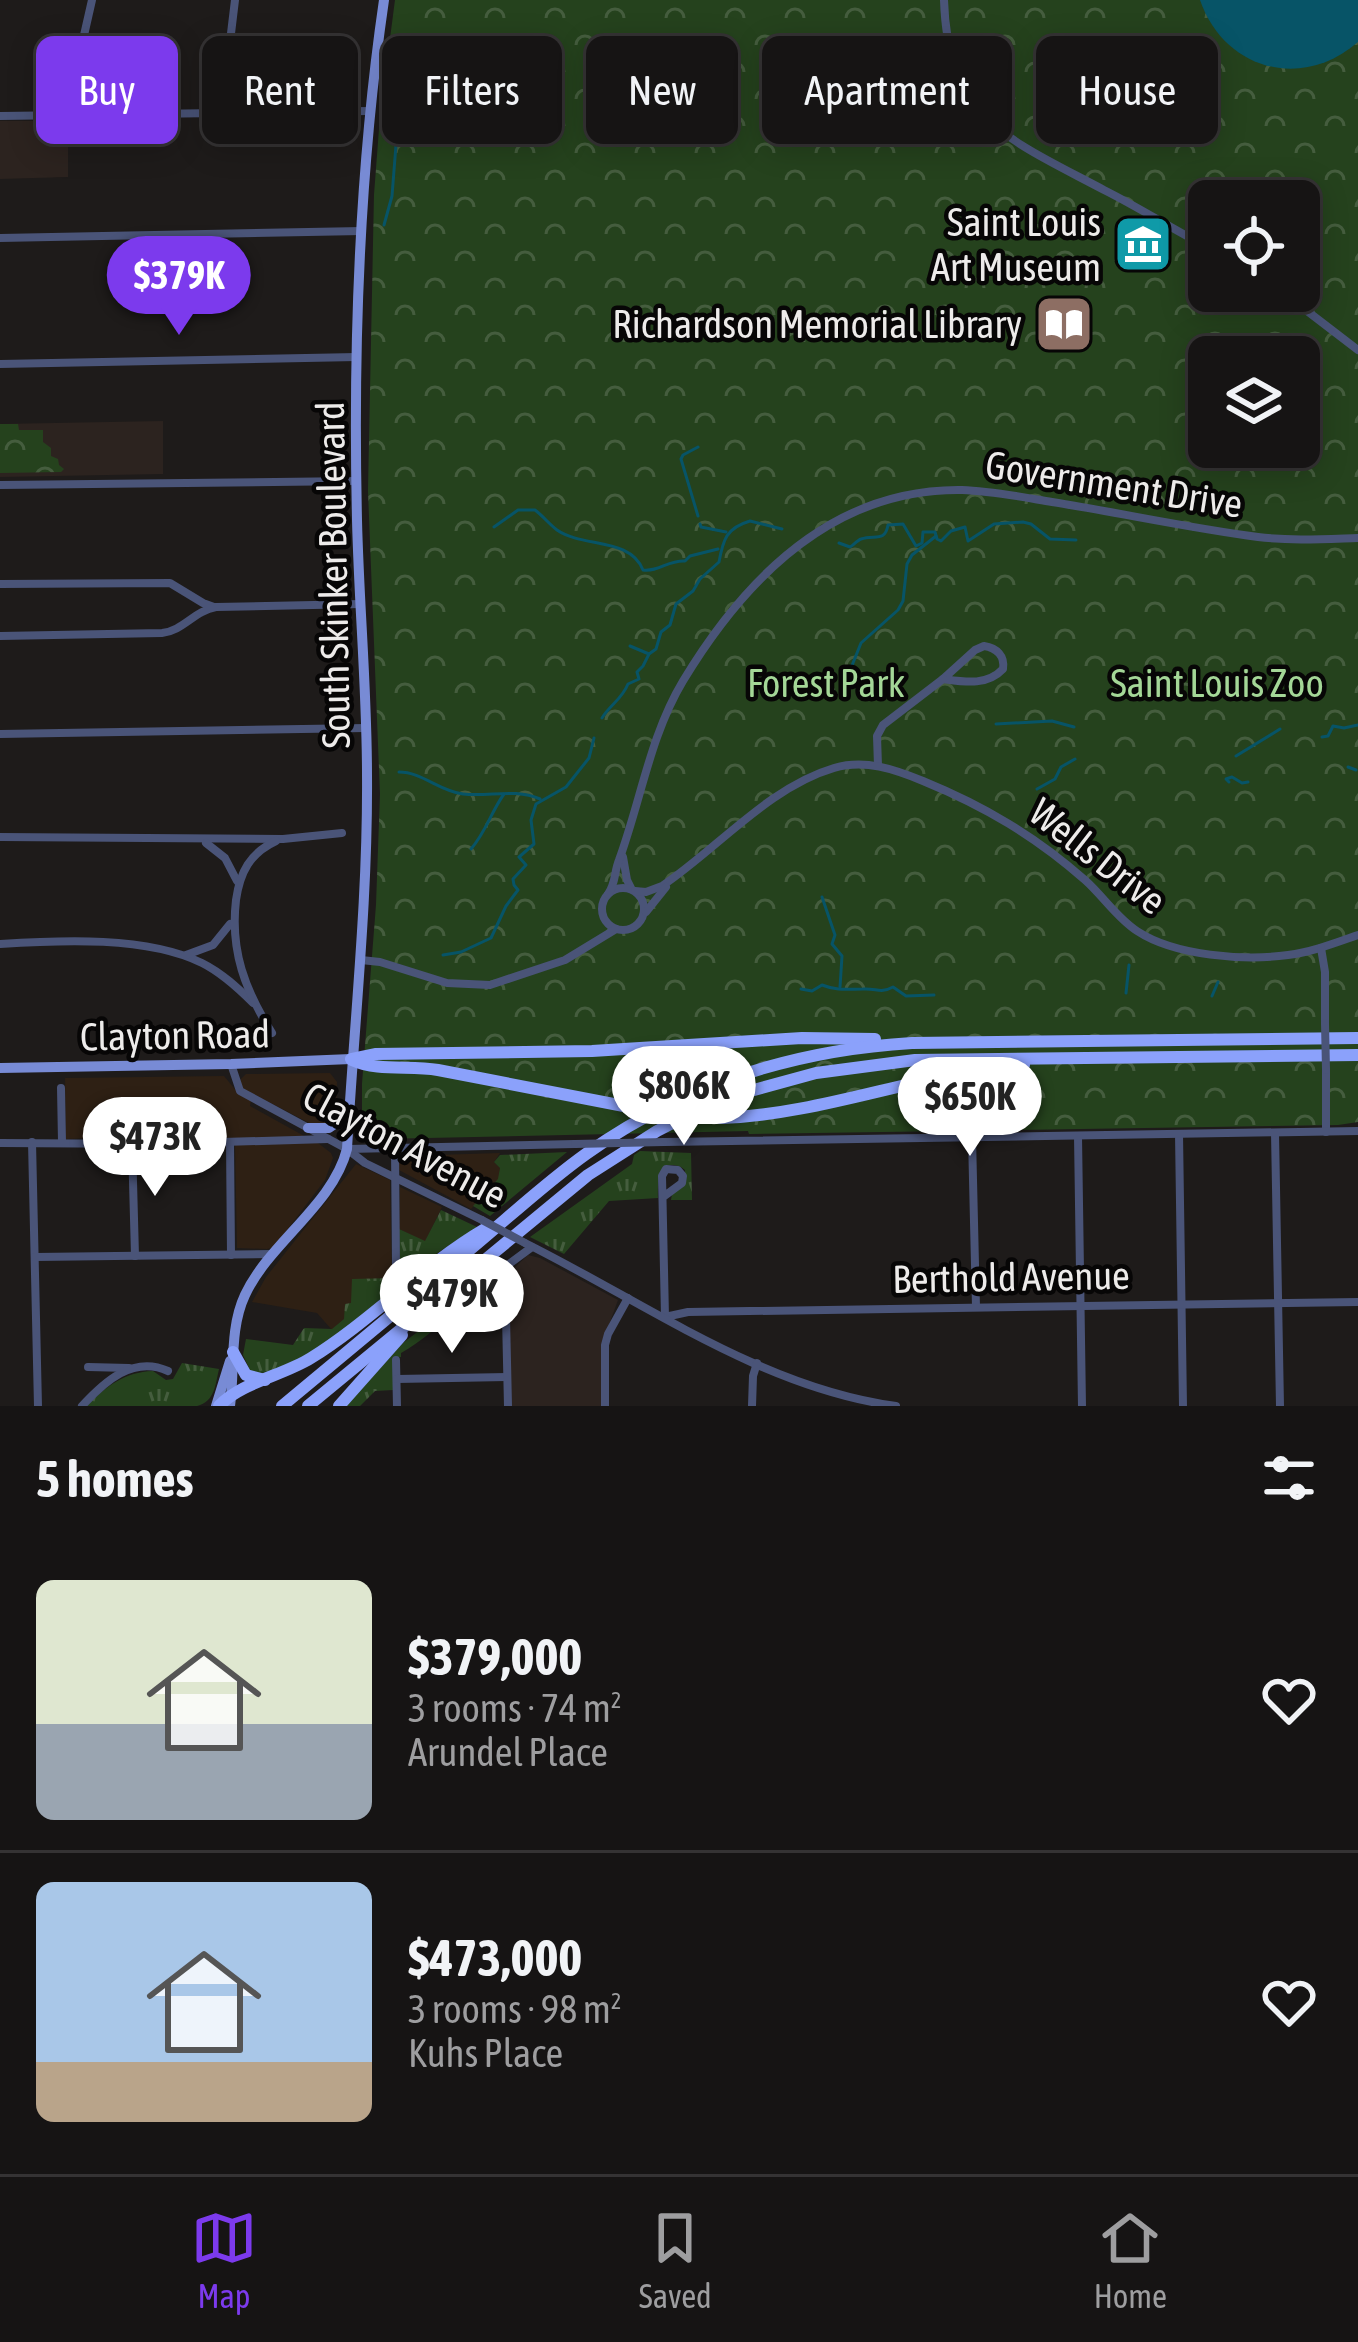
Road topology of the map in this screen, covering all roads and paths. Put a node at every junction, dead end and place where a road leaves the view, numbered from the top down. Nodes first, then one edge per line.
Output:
1 (92, 0) edge
2 (235, 0) edge
3 (384, 0) edge
4 (944, 0) edge
5 (84, 36) edge
6 (231, 36) edge
7 (358, 111) edge
8 (369, 111) junction
9 (0, 116) edge
10 (36, 116) edge
11 (362, 231) junction
12 (1188, 236) edge
13 (0, 238) edge
14 (1308, 312) edge
15 (1358, 350) edge
16 (358, 358) junction
17 (0, 364) edge
18 (357, 481) junction
19 (0, 485) edge
20 (1358, 538) edge
21 (0, 584) edge
22 (185, 591) junction
23 (361, 604) junction
24 (216, 607) junction
25 (187, 622) junction
26 (0, 636) edge
27 (943, 679) junction
28 (366, 728) junction
29 (0, 734) edge
30 (878, 766) junction
31 (342, 833) dead end
32 (2, 836) edge
33 (283, 839) junction
34 (199, 840) junction
35 (624, 849) junction
36 (675, 877) junction
37 (238, 885) junction
38 (634, 890) junction
39 (608, 894) junction
40 (643, 916) junction
41 (234, 917) junction
42 (616, 929) junction
43 (1358, 935) edge
44 (0, 944) edge
45 (1321, 948) junction
46 (184, 956) junction
47 (361, 960) junction
48 (253, 1004) junction
49 (272, 1033) dead end
50 (1358, 1038) edge
51 (913, 1043) junction
52 (1358, 1055) edge
53 (1091, 1057) junction
54 (351, 1059) junction
55 (231, 1064) junction
56 (0, 1068) edge
57 (61, 1088) dead end
58 (349, 1114) junction
59 (308, 1128) junction
60 (1358, 1131) edge
61 (1275, 1132) junction
62 (1326, 1132) junction
63 (1179, 1134) junction
64 (1078, 1136) junction
65 (972, 1137) junction
66 (328, 1139) junction
67 (32, 1142) junction
68 (62, 1142) junction
69 (230, 1142) junction
70 (0, 1143) edge
71 (132, 1144) junction
72 (395, 1148) junction
73 (347, 1149) junction
74 (395, 1177) junction
75 (663, 1197) dead end
76 (517, 1210) junction
77 (529, 1245) junction
78 (273, 1253) junction
79 (231, 1255) junction
80 (135, 1256) junction
81 (34, 1257) junction
82 (397, 1268) dead end
83 (628, 1298) junction
84 (1358, 1302) edge
85 (1279, 1303) junction
86 (1182, 1306) junction
87 (976, 1307) junction
88 (1080, 1307) junction
89 (665, 1317) junction
90 (414, 1318) junction
91 (233, 1352) junction
92 (396, 1360) dead end
93 (757, 1364) junction
94 (88, 1366) dead end
95 (130, 1369) junction
96 (168, 1371) dead end
97 (507, 1377) junction
98 (397, 1378) junction
99 (267, 1380) junction
100 (231, 1400) edge
101 (38, 1406) edge
102 (82, 1406) edge
103 (218, 1406) edge
104 (282, 1406) edge
105 (308, 1406) edge
106 (339, 1406) edge
107 (397, 1406) edge
108 (508, 1406) edge
109 (605, 1406) edge
110 (752, 1406) edge
111 (896, 1406) edge
112 (1082, 1406) edge
113 (1183, 1406) edge
114 (1280, 1406) edge

1 - 5 street
2 - 6 street
3 - 8 main road, South Skinker Boulevard
4 - 12 street
7 - 8 street
8 - 11 main road, South Skinker Boulevard
9 - 10 street
11 - 13 street
11 - 16 main road, South Skinker Boulevard
14 - 15 street
16 - 17 street
16 - 18 main road, South Skinker Boulevard
18 - 19 street
18 - 23 main road, South Skinker Boulevard
20 - 35 street, Government Drive
21 - 22 street
22 - 24 street
22 - 25 street
23 - 24 street
23 - 28 main road, South Skinker Boulevard
24 - 25 street
25 - 26 street
27 - 27 street
27 - 30 street
28 - 29 street
28 - 47 main road, South Skinker Boulevard
30 - 36 street, Wells Drive
30 - 45 street, Wells Drive
31 - 33 street
32 - 34 street
33 - 34 street
33 - 37 street
34 - 37 street
35 - 38 street, Government Drive
35 - 39 street, Government Drive
36 - 38 street, Wells Drive
36 - 40 street, Wells Drive
37 - 41 street
38 - 39 street
38 - 40 street
39 - 42 street
40 - 42 street
41 - 46 street
41 - 48 street
42 - 47 street
43 - 45 street, Wells Drive
44 - 46 street
45 - 62 street, bridge
46 - 48 street
47 - 54 main road, South Skinker Boulevard
48 - 49 street
50 - 51 highway
51 - 54 highway
51 - 76 highway
52 - 53 highway
53 - 54 highway, bridge
53 - 90 highway
54 - 55 main road, Clayton Road
54 - 58 main road, South Skinker Boulevard
55 - 56 main road, Clayton Road
55 - 59 street, Clayton Avenue
57 - 68 street
58 - 59 main road
58 - 73 main road, South Skinker Boulevard
59 - 66 street, Clayton Avenue
60 - 62 street
61 - 62 street
61 - 63 street
61 - 85 street
63 - 64 street
63 - 86 street
64 - 65 street
64 - 88 street
65 - 72 street, bridge
65 - 87 street
66 - 69 street
66 - 73 street, Clayton Avenue
67 - 68 street
67 - 70 street
67 - 81 street
68 - 71 street
69 - 71 street
69 - 79 street
71 - 80 street
72 - 73 street
72 - 74 street
73 - 74 street, Clayton Avenue
73 - 78 main road
74 - 77 street, Clayton Avenue, bridge
74 - 82 street
75 - 89 street
76 - 99 highway
76 - 104 highway
77 - 83 street, Clayton Avenue
77 - 97 street
78 - 79 street
78 - 91 main road
79 - 80 street
80 - 81 street
81 - 101 street
83 - 89 street, Clayton Avenue
83 - 109 street
84 - 85 street, Berthold Avenue
85 - 86 street, Berthold Avenue
85 - 114 street
86 - 88 street, Berthold Avenue
86 - 113 street
87 - 88 street, Berthold Avenue
87 - 89 street, Berthold Avenue
88 - 112 street
89 - 93 street, Clayton Avenue
90 - 105 highway
90 - 106 highway
91 - 99 highway
91 - 100 main road
91 - 103 main road
92 - 98 street
93 - 110 street
93 - 111 street, Clayton Avenue
94 - 95 street
95 - 96 street
95 - 102 street
97 - 98 street
97 - 108 street
98 - 107 street
99 - 100 highway
100 - 103 highway

